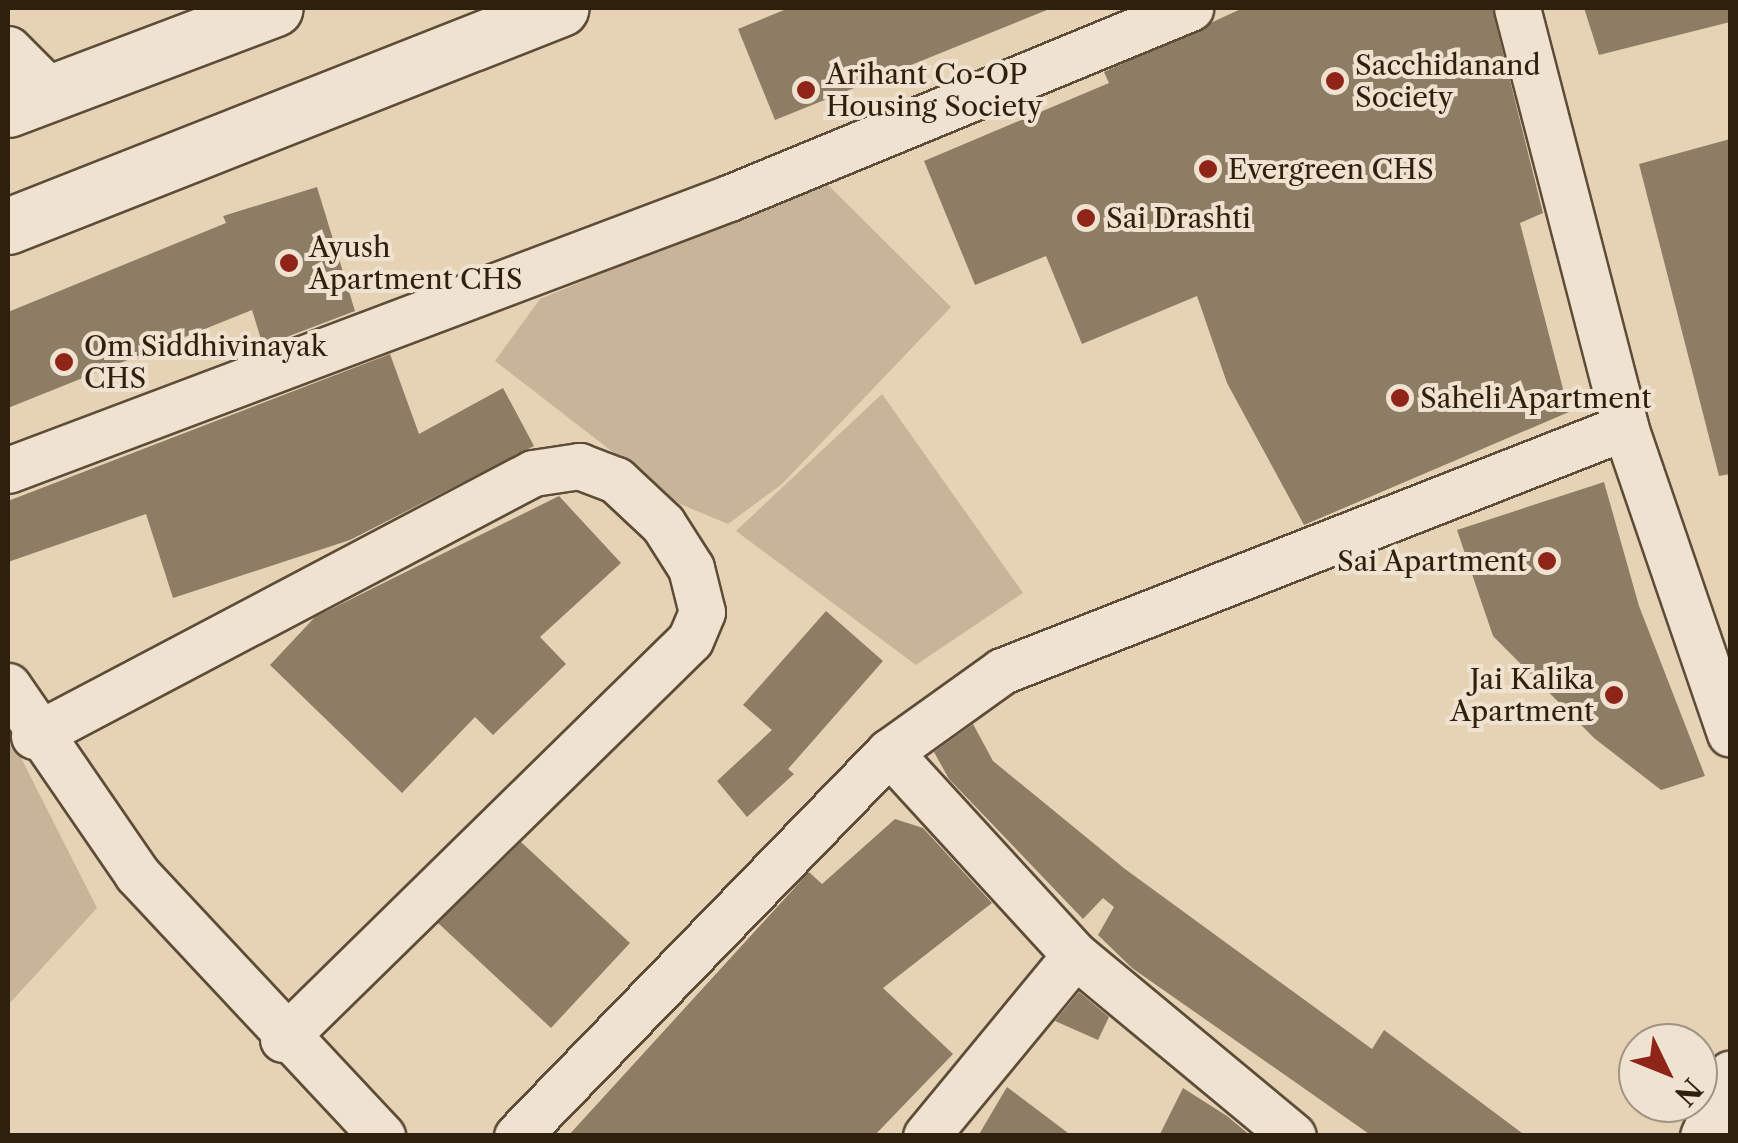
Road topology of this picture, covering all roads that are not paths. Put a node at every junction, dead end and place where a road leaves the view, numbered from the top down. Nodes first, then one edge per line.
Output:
1 (275, 8) edge
2 (561, 8) edge
3 (1190, 8) edge
4 (1517, 8) edge
5 (8, 49) edge
6 (29, 100) edge
7 (8, 226) edge
8 (1625, 428) junction
9 (8, 470) edge
10 (8, 686) edge
11 (1730, 733) edge
12 (34, 736) junction
13 (889, 752) junction
14 (1075, 956) junction
15 (283, 1040) junction
16 (1730, 1074) edge
17 (382, 1136) edge
18 (517, 1136) edge
19 (926, 1136) edge
20 (1292, 1136) edge
21 (1704, 1136) edge

1 - 6 street
2 - 7 street
3 - 9 street
4 - 8 street
5 - 6 street
8 - 11 street
8 - 13 street
10 - 12 street
12 - 15 street
12 - 15 street
13 - 14 street
13 - 18 street
14 - 19 street
14 - 20 street
15 - 17 street
16 - 21 street

